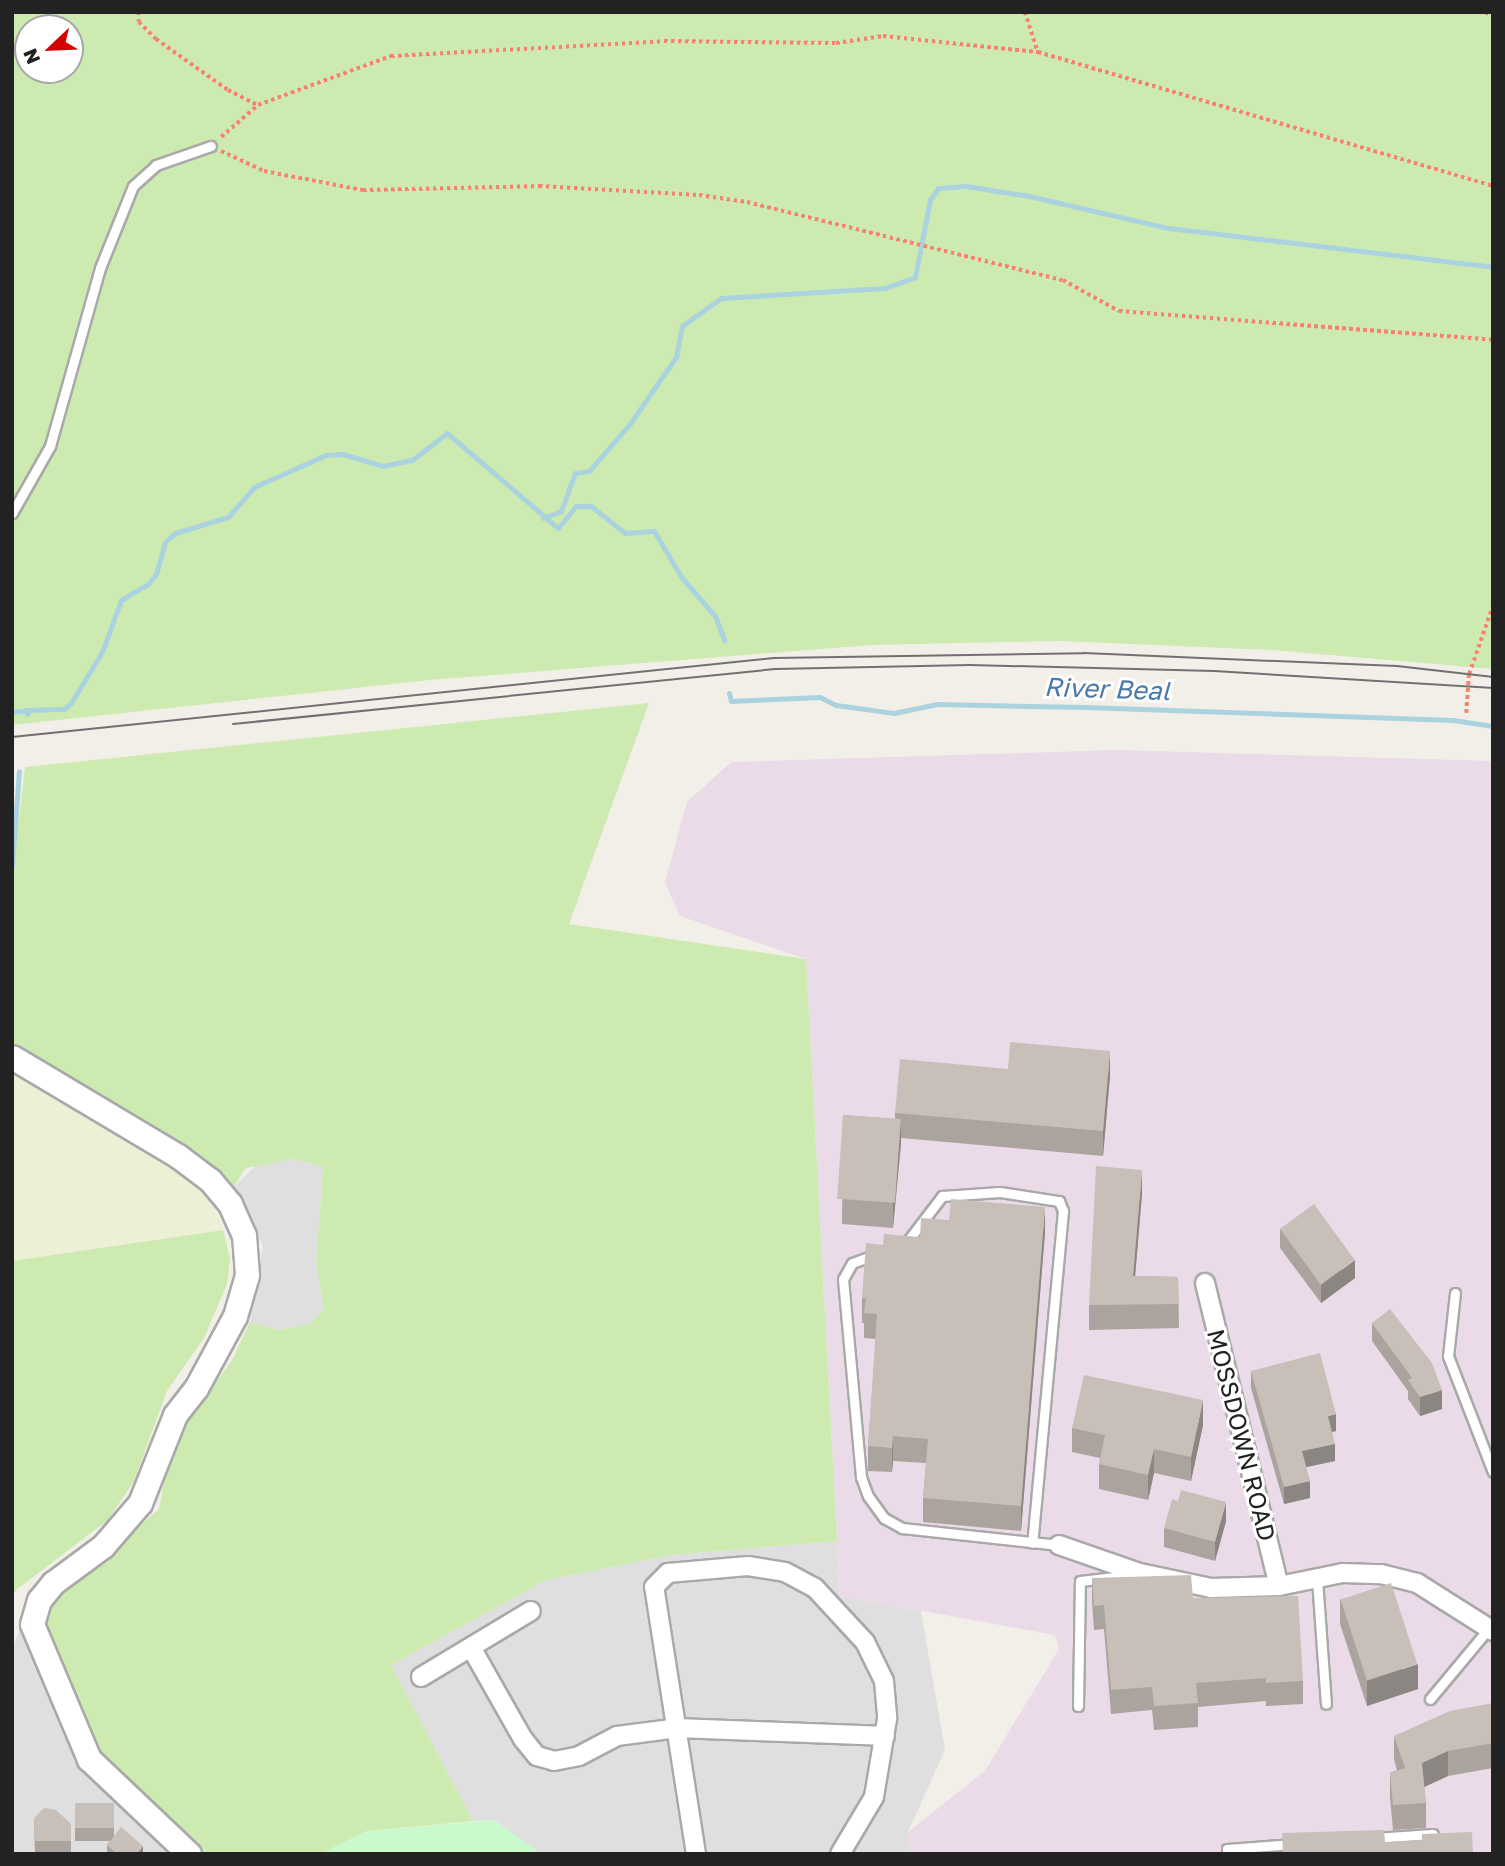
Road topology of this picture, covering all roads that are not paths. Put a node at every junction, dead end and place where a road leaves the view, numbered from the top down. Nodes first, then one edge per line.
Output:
1 (211, 146) road end
2 (12, 513) edge
3 (12, 1057) edge
4 (1205, 1283) dead end
5 (1455, 1293) dead end
6 (1493, 1472) edge
7 (1032, 1542) junction
8 (1059, 1545) joint
9 (1140, 1573) junction
10 (1317, 1579) junction
11 (1279, 1586) junction
12 (531, 1611) dead end
13 (1491, 1630) edge
14 (472, 1648) junction
15 (421, 1677) dead end
16 (1430, 1699) dead end
17 (1326, 1704) dead end
18 (1078, 1706) dead end
19 (679, 1728) junction
20 (885, 1736) junction
21 (1451, 1833) edge
22 (1359, 1839) edge
23 (1306, 1843) edge
24 (189, 1854) edge
25 (696, 1854) edge
26 (840, 1854) edge
27 (1227, 1854) edge

1 - 2 lane
3 - 24 street
4 - 11 street, MOSSDOWN ROAD
5 - 6 lane
7 - 7 lane
7 - 8 lane
8 - 9 street
9 - 11 street
9 - 18 lane
10 - 11 street
10 - 13 street
10 - 17 lane
12 - 14 street
13 - 16 lane
14 - 15 street
14 - 19 street
19 - 20 street
19 - 20 street
19 - 25 street
20 - 26 street
21 - 22 lane
23 - 27 lane

